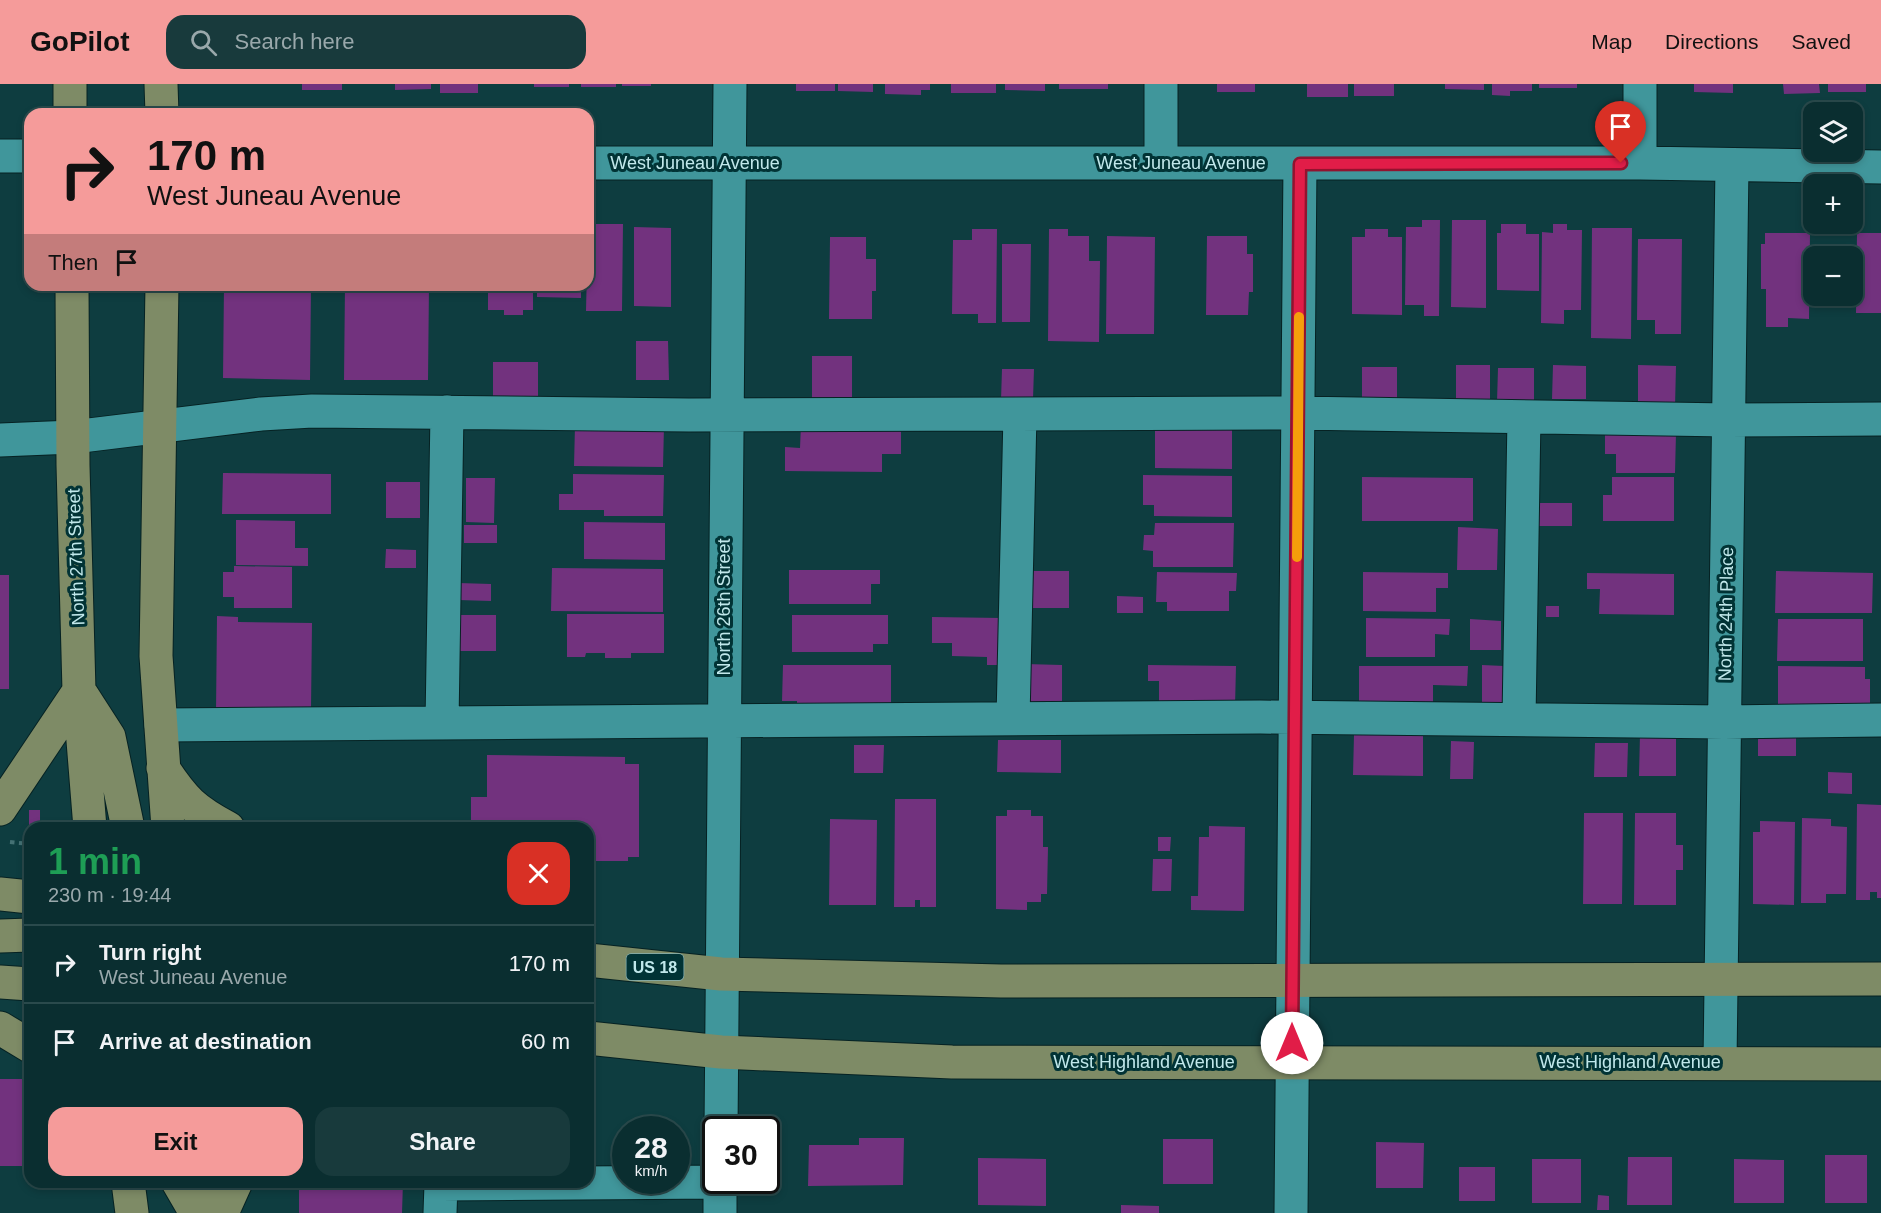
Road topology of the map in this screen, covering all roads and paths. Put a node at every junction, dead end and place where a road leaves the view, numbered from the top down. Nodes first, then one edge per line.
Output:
1 (70, 84) edge
2 (161, 84) edge
3 (730, 84) edge
4 (1161, 84) edge
5 (1640, 84) edge
6 (70, 108) edge
7 (162, 108) edge
8 (0, 156) edge
9 (24, 156) edge
10 (594, 163) edge
11 (1161, 163) junction
12 (1640, 163) junction
13 (728, 164) junction
14 (1300, 164) junction
15 (1732, 165) junction
16 (1881, 167) edge
17 (72, 291) edge
18 (162, 291) edge
19 (447, 412) junction
20 (1298, 413) junction
21 (1020, 414) junction
22 (726, 415) junction
23 (1524, 417) junction
24 (1881, 419) edge
25 (1728, 420) junction
26 (158, 428) junction
27 (73, 436) junction
28 (0, 440) edge
29 (79, 691) junction
30 (1295, 717) junction
31 (1013, 719) junction
32 (1519, 719) junction
33 (1881, 720) edge
34 (723, 722) junction
35 (1724, 722) junction
36 (442, 723) junction
37 (160, 725) junction
38 (163, 768) junction
39 (0, 809) edge
40 (90, 822) edge
41 (127, 822) edge
42 (168, 822) edge
43 (217, 822) edge
44 (0, 840) edge
45 (24, 843) edge
46 (0, 894) edge
47 (24, 896) edge
48 (24, 935) edge
49 (0, 936) edge
50 (594, 961) edge
51 (721, 974) junction
52 (1721, 979) junction
53 (1881, 979) edge
54 (1293, 980) junction
55 (0, 982) edge
56 (24, 984) edge
57 (0, 1028) edge
58 (594, 1039) edge
59 (24, 1042) edge
60 (721, 1052) junction
61 (1720, 1062) junction
62 (1292, 1064) junction
63 (1881, 1064) edge
64 (721, 1116) edge
65 (129, 1188) edge
66 (181, 1188) edge
67 (207, 1188) edge
68 (233, 1188) edge
69 (441, 1188) edge
70 (580, 1188) edge
71 (702, 1191) edge
72 (132, 1213) edge
73 (196, 1213) edge
74 (209, 1213) edge
75 (222, 1213) edge
76 (440, 1213) edge
77 (1291, 1213) edge

1 - 6 main road
2 - 7 main road
3 - 13 street, North 26th Street
4 - 11 street
5 - 12 street
8 - 9 street
10 - 13 street, West Juneau Avenue
11 - 13 street, West Juneau Avenue
11 - 14 street, West Juneau Avenue
12 - 14 street, West Juneau Avenue
12 - 15 street, West Juneau Avenue
13 - 22 street, North 26th Street
14 - 20 street
15 - 16 street, West Juneau Avenue
15 - 25 street, North 24th Place
17 - 27 main road, North 27th Street
18 - 26 main road
19 - 22 street
19 - 26 street
19 - 36 street
20 - 21 street
20 - 23 street
20 - 30 street
21 - 22 street
21 - 31 street
22 - 34 street, North 26th Street
23 - 25 street
23 - 32 street
24 - 25 street
25 - 35 street, North 24th Place
26 - 27 street
26 - 37 main road
27 - 28 street
27 - 29 main road, North 27th Street
29 - 39 main road
29 - 40 main road, North 27th Street
29 - 41 main road
30 - 31 street
30 - 32 street
30 - 54 street
31 - 34 street
32 - 35 street
33 - 35 street
34 - 36 street
34 - 51 street, North 26th Street
35 - 52 street, North 24th Place
36 - 37 street
37 - 38 main road
38 - 42 main road
38 - 43 main road
44 - 45 path
46 - 47 main road
48 - 49 main road
50 - 51 main road, US 18
51 - 54 main road, US 18
51 - 60 street, North 26th Street
52 - 53 main road, US 18
52 - 54 main road, US 18
52 - 61 street, North 24th Place
54 - 62 street
55 - 56 main road
57 - 59 main road
58 - 60 main road, West Highland Avenue
60 - 62 main road, West Highland Avenue
60 - 64 street, North 26th Street
61 - 62 main road, West Highland Avenue
61 - 63 main road, West Highland Avenue
62 - 77 street
65 - 72 main road
66 - 73 main road
67 - 74 main road
68 - 75 main road
69 - 76 street
70 - 71 street

